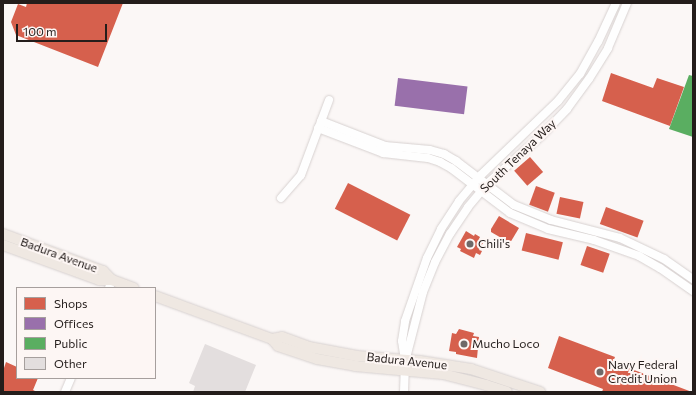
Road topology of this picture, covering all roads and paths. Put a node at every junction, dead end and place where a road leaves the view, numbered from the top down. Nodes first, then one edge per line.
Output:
1 (616, 3) edge
2 (627, 3) edge
3 (329, 100) dead end
4 (319, 125) junction
5 (478, 178) junction
6 (472, 185) junction
7 (487, 185) junction
8 (481, 192) junction
9 (281, 198) dead end
10 (4, 239) edge
11 (693, 279) edge
12 (111, 284) edge
13 (128, 287) edge
14 (693, 291) edge
15 (156, 296) edge
16 (404, 365) junction
17 (71, 379) edge
18 (65, 392) edge
19 (404, 392) edge
20 (507, 392) edge
21 (540, 392) edge

1 - 5 street, South Tenaya Way
2 - 7 street, South Tenaya Way
3 - 4 street
4 - 5 street
4 - 6 street
4 - 9 street
5 - 6 street, South Tenaya Way
5 - 7 street
6 - 8 street
6 - 16 street, South Tenaya Way
7 - 8 street, South Tenaya Way
7 - 11 street
8 - 14 street
8 - 16 street, South Tenaya Way
10 - 12 main road, Badura Avenue
12 - 13 main road, Badura Avenue
15 - 16 main road, Badura Avenue
16 - 19 street, South Tenaya Way
16 - 20 main road, Badura Avenue
16 - 21 main road, Badura Avenue
17 - 18 street

